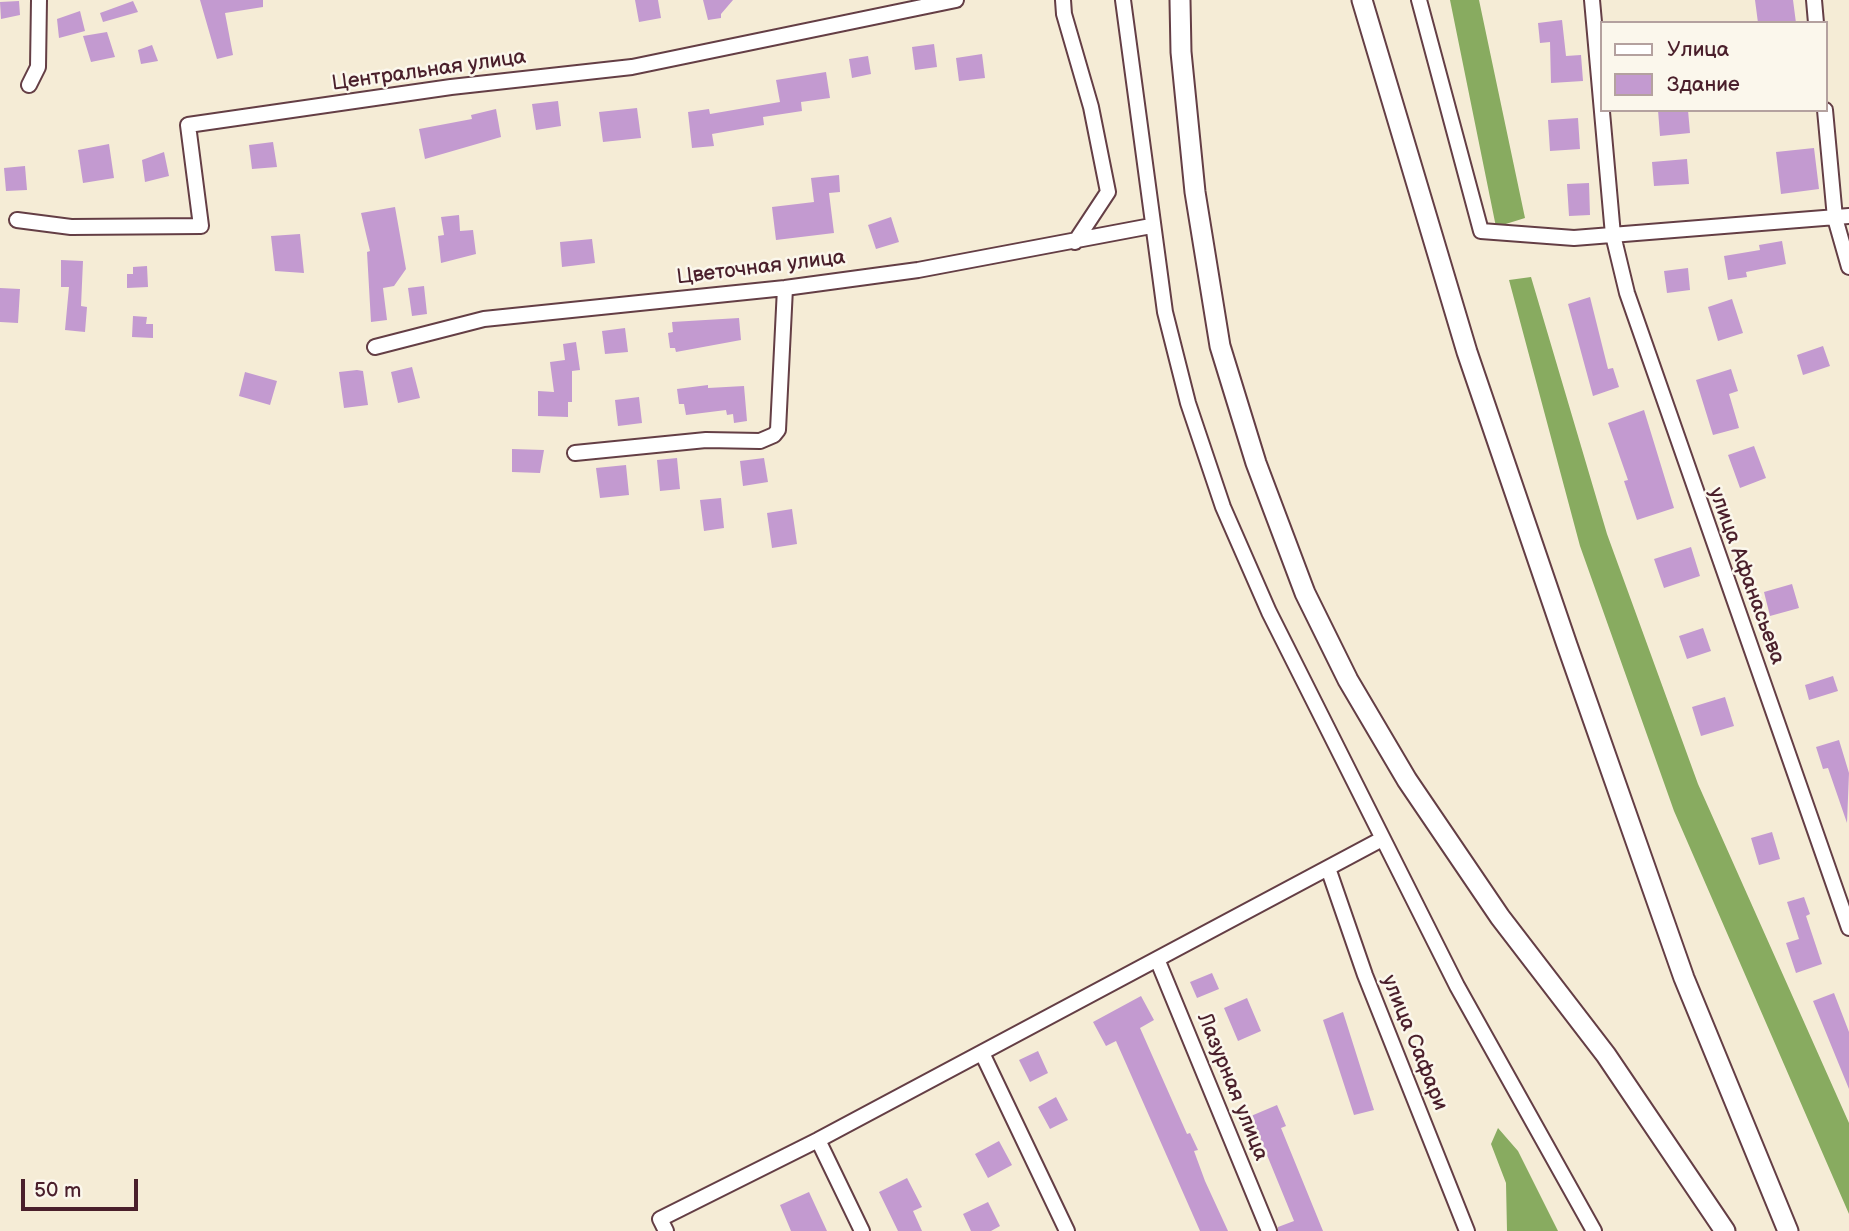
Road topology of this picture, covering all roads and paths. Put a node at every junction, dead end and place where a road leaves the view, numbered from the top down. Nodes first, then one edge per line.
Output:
1 (39, 0) edge
2 (956, 0) edge
3 (1063, 0) edge
4 (1123, 0) edge
5 (1180, 0) edge
6 (1195, 0) edge
7 (1354, 0) edge
8 (1362, 0) edge
9 (1419, 0) edge
10 (1592, 0) edge
11 (1814, 0) edge
12 (1816, 21) edge
13 (1371, 28) junction
14 (1181, 52) junction
15 (29, 85) dead end
16 (1601, 101) edge
17 (1602, 112) edge
18 (1825, 112) edge
19 (1842, 217) edge
20 (17, 220) dead end
21 (1151, 226) junction
22 (1613, 235) junction
23 (1075, 242) junction
24 (1849, 267) edge
25 (785, 288) junction
26 (374, 347) dead end
27 (575, 453) dead end
28 (1382, 839) junction
29 (1328, 868) junction
30 (1849, 928) edge
31 (1157, 959) junction
32 (982, 1053) junction
33 (818, 1140) junction
34 (663, 1225) edge
35 (862, 1231) edge
36 (1067, 1231) edge
37 (1269, 1231) edge
38 (1467, 1231) edge
39 (1594, 1231) edge
40 (1725, 1231) edge
41 (1788, 1231) edge

1 - 15 street
2 - 20 street, Центральная улица
3 - 23 street
4 - 21 street
5 - 14 main road
6 - 14 main road
7 - 13 main road
8 - 13 main road
9 - 22 street
10 - 16 street, улица Афанасьева
11 - 12 street
13 - 41 main road
14 - 40 main road
17 - 22 street, улица Афанасьева
18 - 19 street
19 - 22 street
19 - 24 street
21 - 23 street, Цветочная улица
21 - 28 street
22 - 30 street, улица Афанасьева
23 - 25 street, Цветочная улица
25 - 26 street, Цветочная улица
25 - 27 street
28 - 29 street
28 - 39 street
29 - 31 street
29 - 38 street, улица Сафари
31 - 32 street
31 - 37 street, Лазурная улица
32 - 33 street
32 - 36 street
33 - 34 street
33 - 35 street

